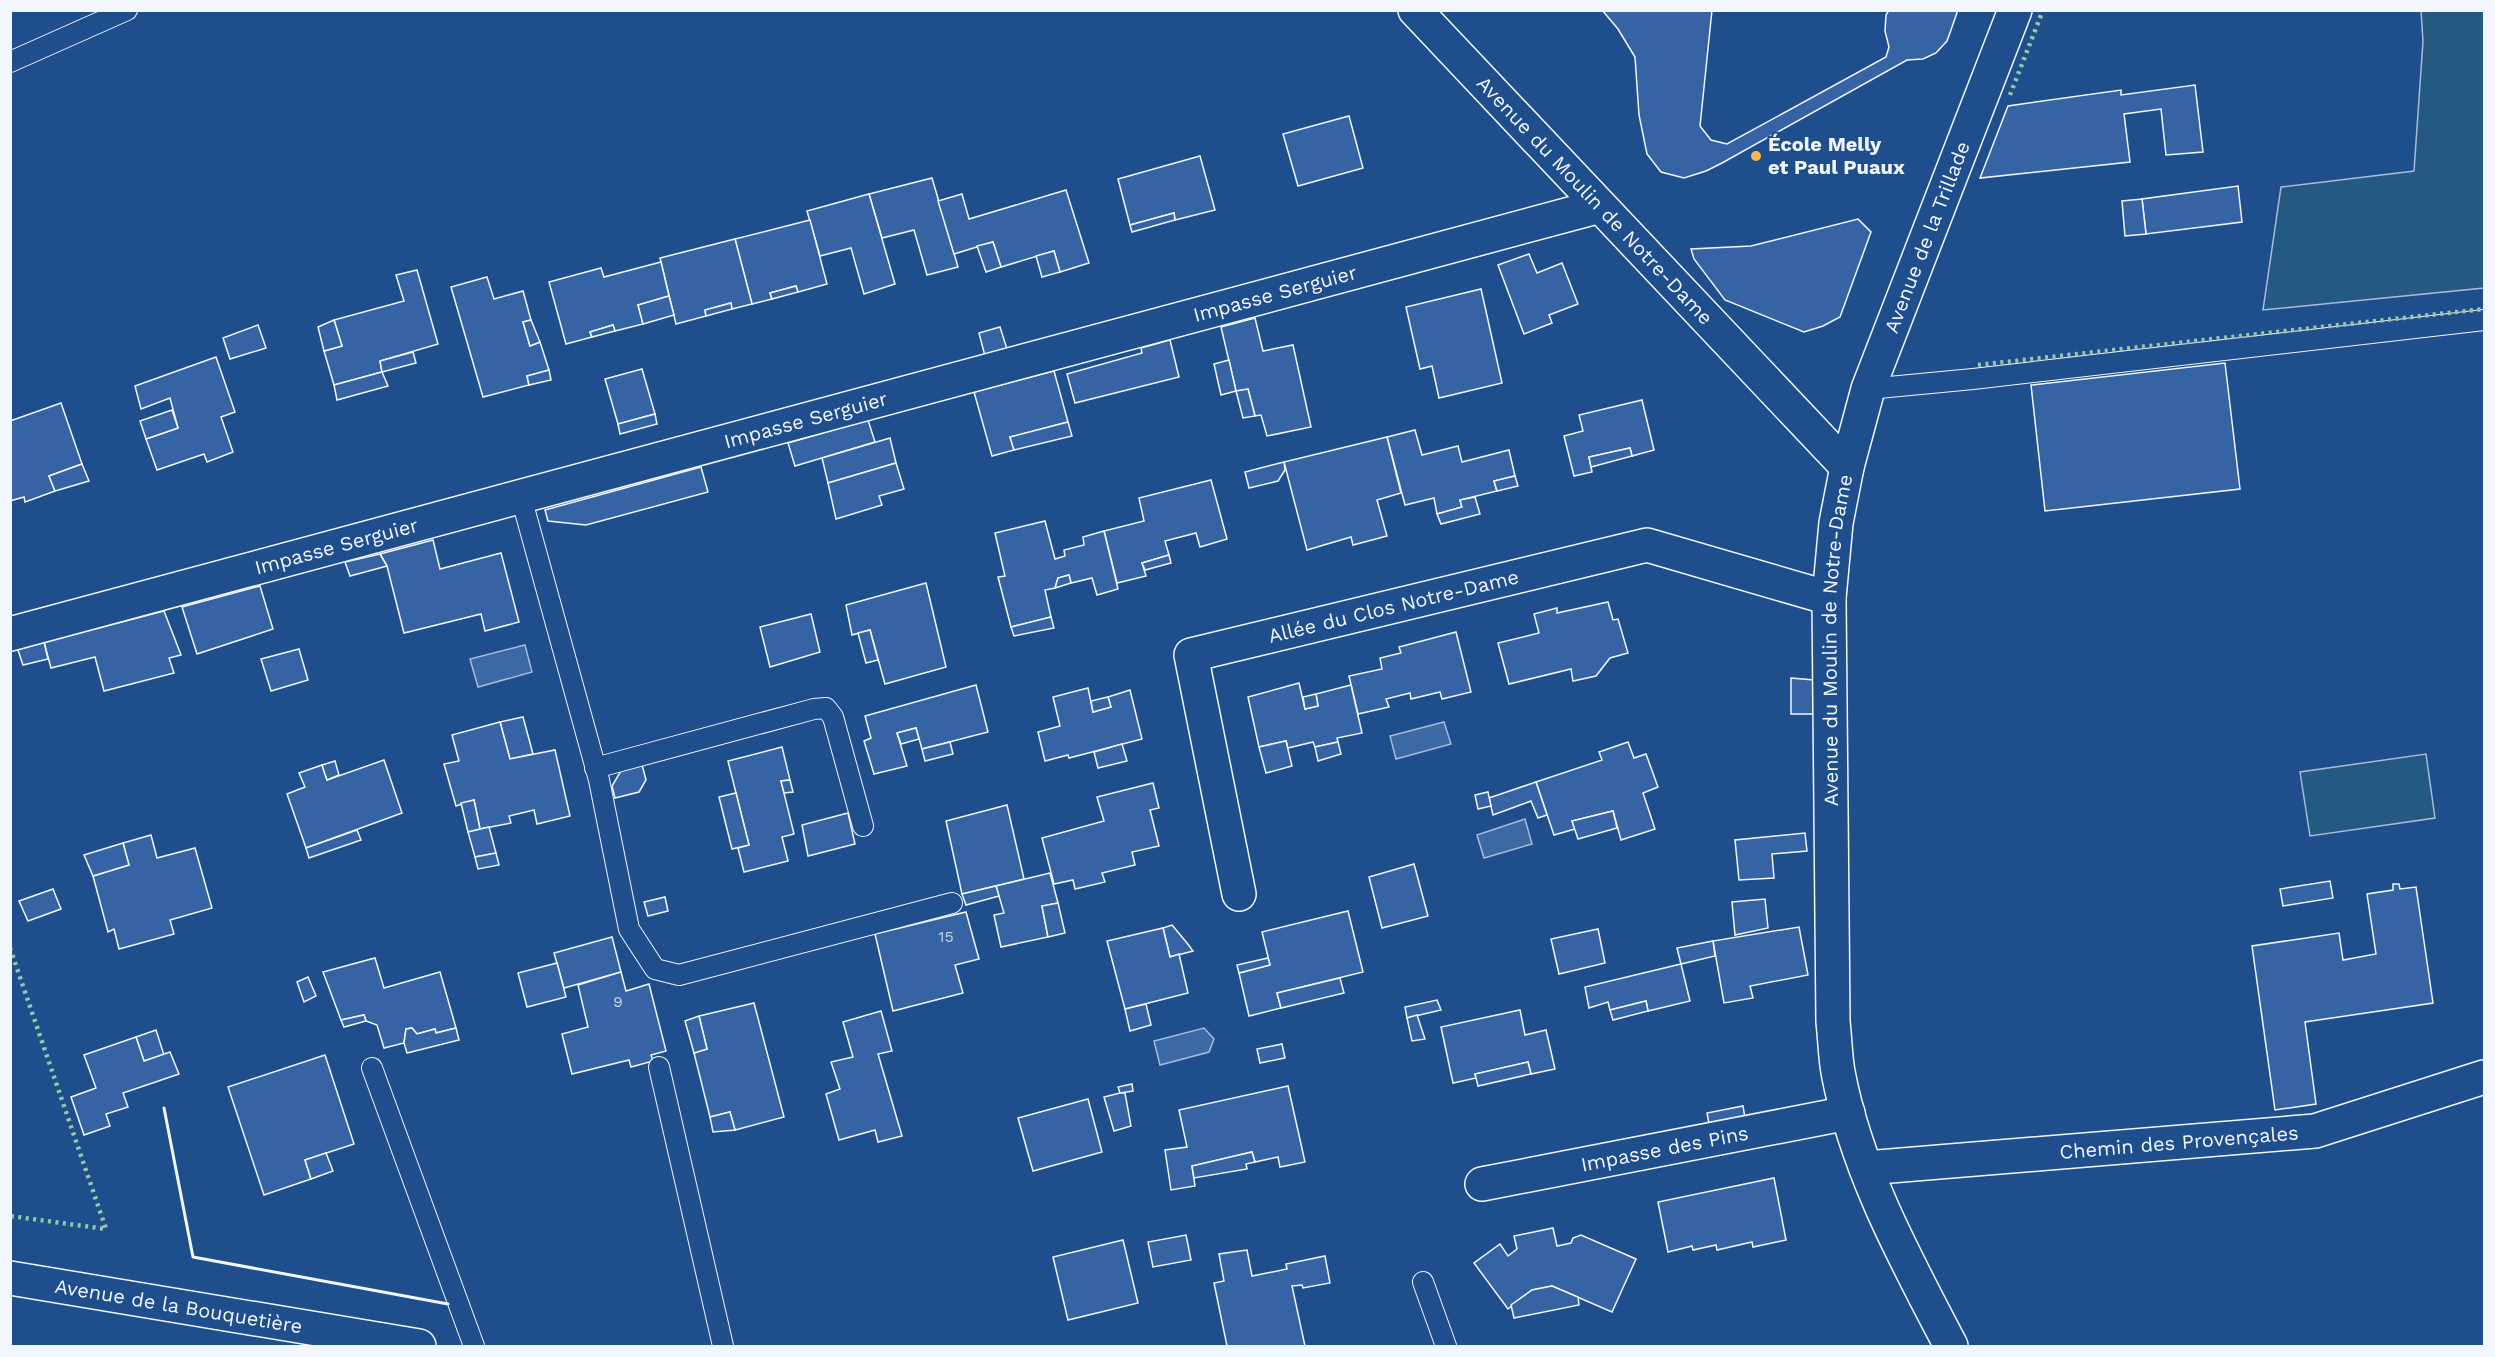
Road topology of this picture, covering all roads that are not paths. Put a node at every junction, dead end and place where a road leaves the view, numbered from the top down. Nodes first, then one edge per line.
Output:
1 (127, 10) edge
2 (1415, 10) edge
3 (2015, 10) edge
4 (10, 62) edge
5 (1600, 206) junction
6 (2484, 320) edge
7 (1868, 388) junction
8 (1847, 467) junction
9 (521, 497) junction
10 (1829, 598) junction
11 (10, 634) edge
12 (596, 768) junction
13 (863, 826) dead end
14 (1239, 894) dead end
15 (952, 903) dead end
16 (659, 1067) dead end
17 (372, 1068) dead end
18 (2484, 1077) edge
19 (1848, 1113) junction
20 (1866, 1168) junction
21 (1482, 1184) dead end
22 (10, 1278) edge
23 (1423, 1282) dead end
24 (418, 1347) edge
25 (474, 1347) edge
26 (723, 1347) edge
27 (1446, 1347) edge
28 (1951, 1347) edge

1 - 4 lane
2 - 5 street, Avenue du Moulin de Notre-Dame
3 - 7 street, Avenue de la Trillade
5 - 8 street, Avenue du Moulin de Notre-Dame
5 - 9 street, Impasse Serguier
6 - 7 lane
7 - 8 street, Avenue de la Trillade
8 - 10 street, Avenue du Moulin de Notre-Dame
9 - 11 street, Impasse Serguier
9 - 12 lane
10 - 14 street, Allée du Clos Notre-Dame
10 - 19 street, Avenue du Moulin de Notre-Dame
12 - 13 lane
12 - 15 lane
16 - 26 lane
17 - 25 lane
18 - 20 street, Chemin des Provençales
19 - 20 street, Avenue du Moulin de Notre-Dame
19 - 21 street, Impasse des Pins
20 - 28 street, Avenue du Moulin de Notre-Dame
22 - 24 street, Avenue de la Bouquetière
23 - 27 lane

